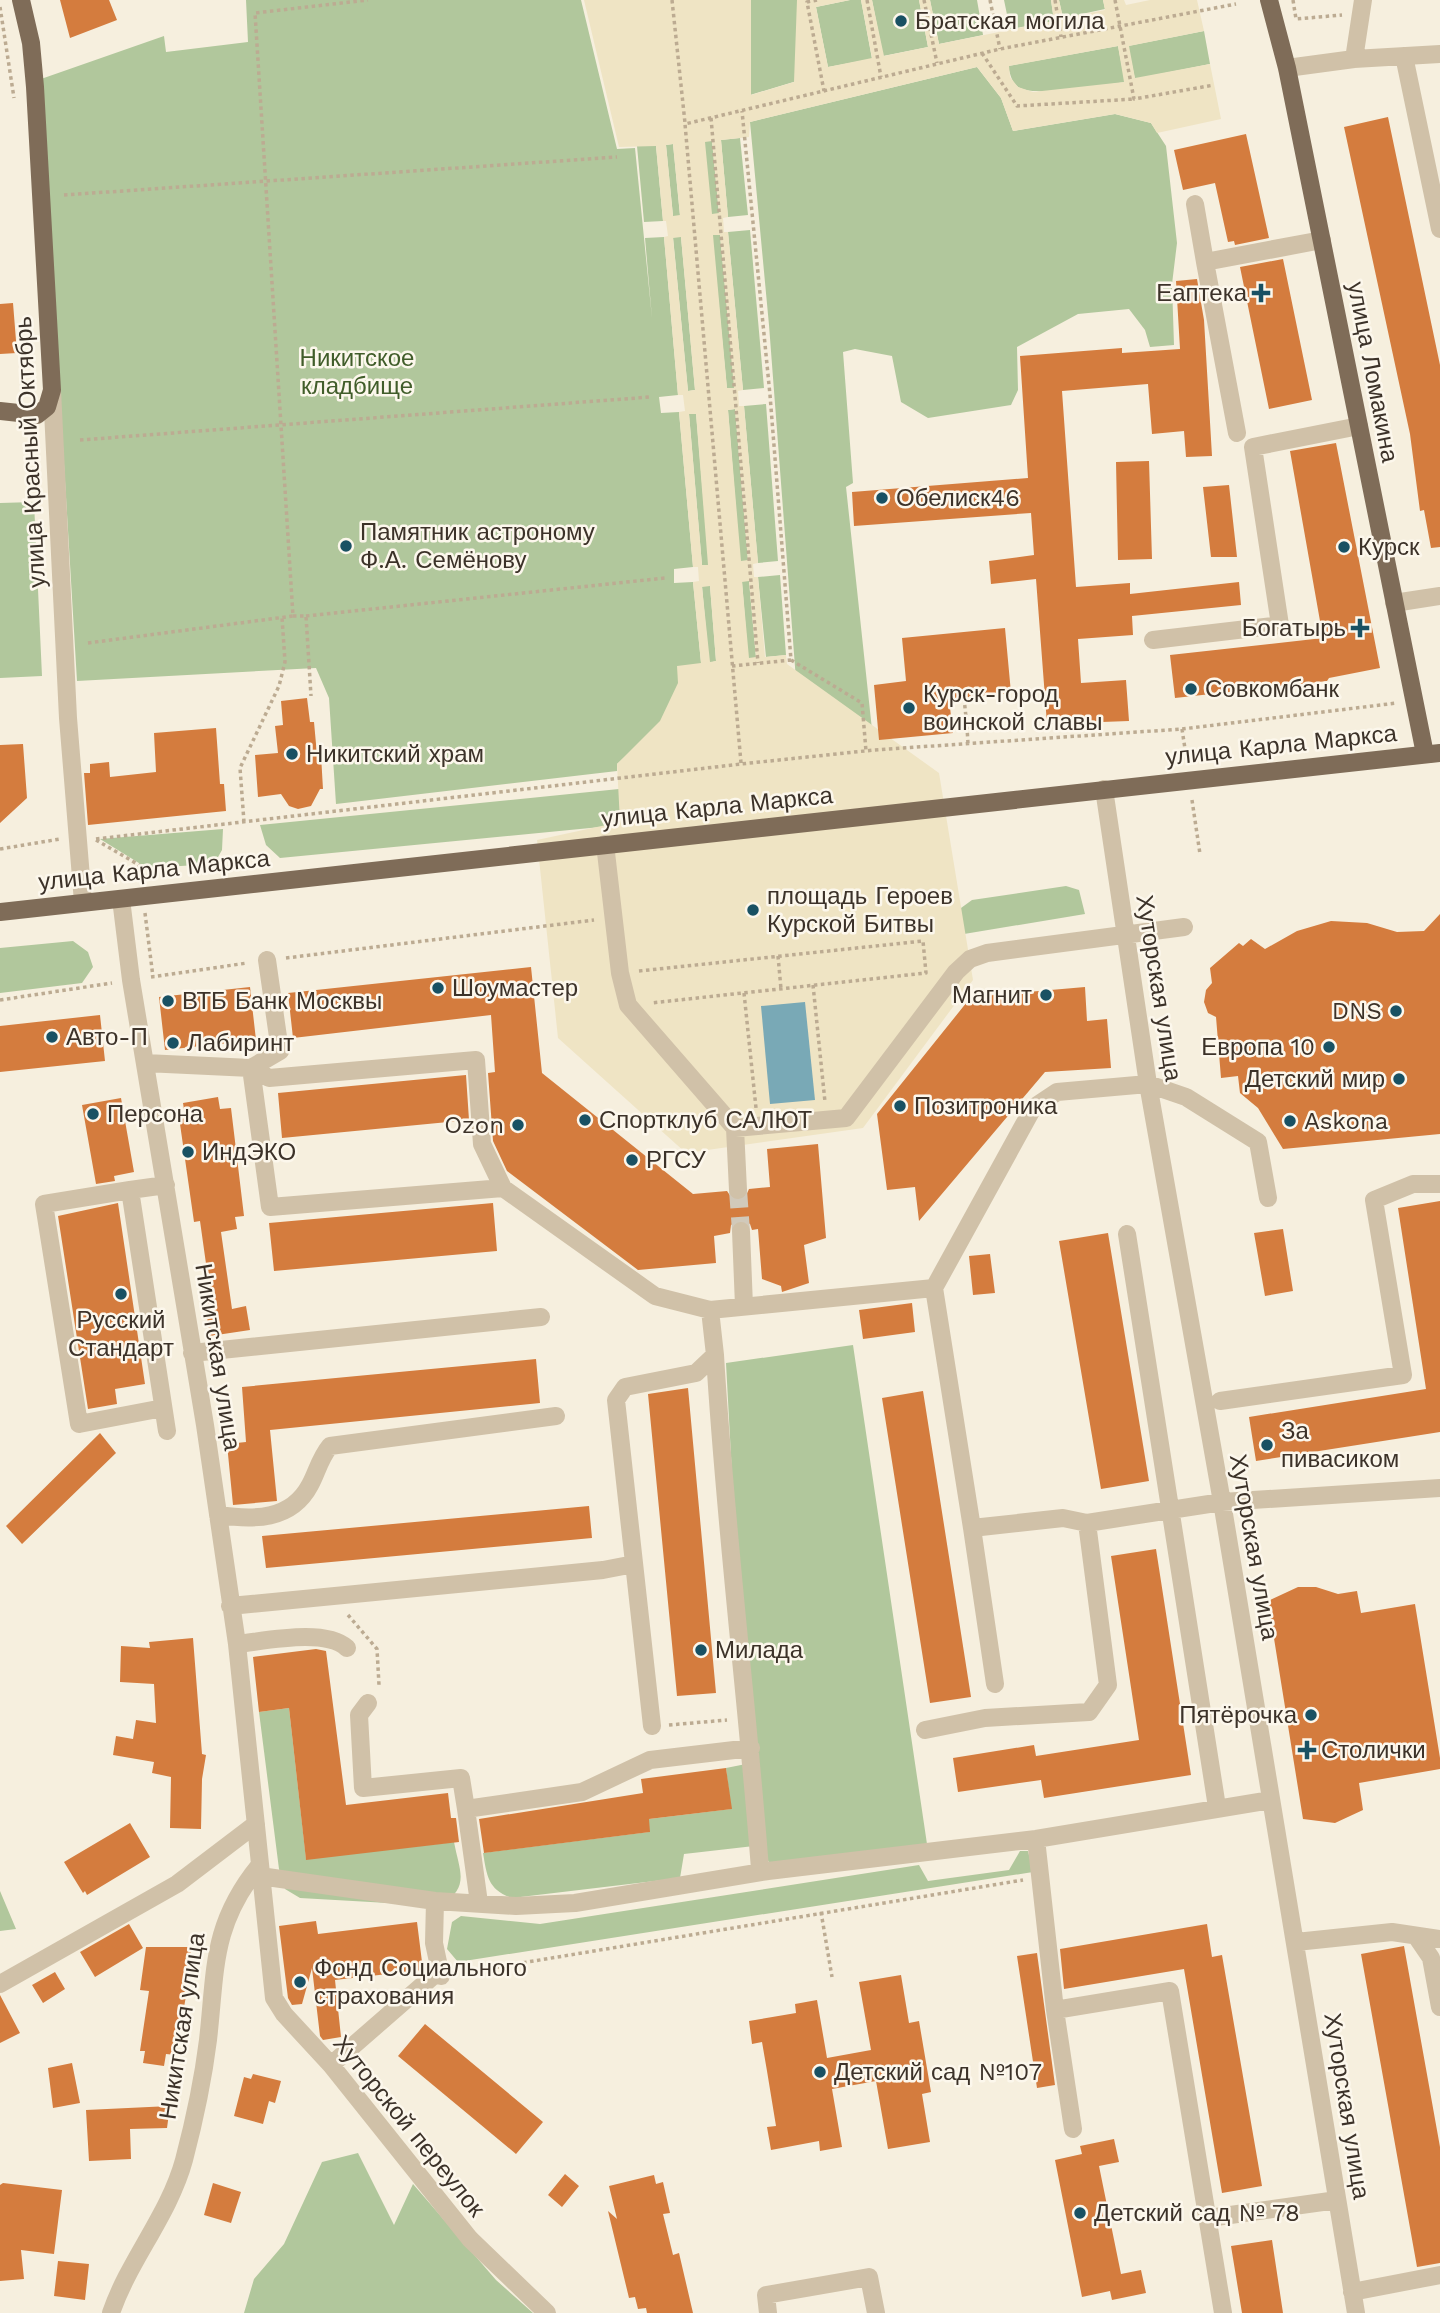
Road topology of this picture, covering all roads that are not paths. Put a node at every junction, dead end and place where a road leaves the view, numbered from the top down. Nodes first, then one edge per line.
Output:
1 (21, 0) edge
2 (1269, 0) edge
3 (1363, 0) edge
4 (1440, 54) edge
5 (1404, 55) junction
6 (1354, 59) junction
7 (1287, 68) junction
8 (1195, 204) dead end
9 (1440, 229) edge
10 (1322, 240) junction
11 (1205, 262) junction
12 (52, 390) junction
13 (0, 411) edge
14 (1359, 426) junction
15 (1237, 433) dead end
16 (1440, 596) edge
17 (1394, 603) junction
18 (1153, 640) dead end
19 (1432, 754) edge
20 (1104, 789) junction
21 (605, 844) junction
22 (121, 899) junction
23 (83, 902) junction
24 (0, 912) edge
25 (1184, 927) dead end
26 (1126, 934) junction
27 (267, 960) road end
28 (145, 1063) junction
29 (250, 1068) junction
30 (1148, 1084) junction
31 (735, 1128) junction
32 (1440, 1184) edge
33 (166, 1185) junction
34 (503, 1188) junction
35 (130, 1190) junction
36 (738, 1190) tunnel mouth
37 (1268, 1198) dead end
38 (741, 1231) tunnel mouth
39 (1127, 1234) dead end
40 (934, 1289) junction
41 (744, 1306) junction
42 (710, 1310) junction
43 (541, 1317) dead end
44 (192, 1353) junction
45 (715, 1355) junction
46 (1220, 1401) dead end
47 (163, 1408) junction
48 (556, 1416) dead end
49 (167, 1432) dead end
50 (1440, 1488) edge
51 (1222, 1502) junction
52 (1172, 1510) junction
53 (218, 1515) junction
54 (1087, 1523) junction
55 (972, 1528) junction
56 (634, 1564) junction
57 (230, 1606) junction
58 (237, 1644) junction
59 (347, 1648) dead end
60 (995, 1684) dead end
61 (368, 1703) dead end
62 (652, 1726) road end
63 (925, 1730) dead end
64 (751, 1748) junction
65 (1271, 1800) junction
66 (1217, 1808) junction
67 (466, 1809) junction
68 (256, 1824) junction
69 (1036, 1839) junction
70 (259, 1871) junction
71 (768, 1871) junction
72 (435, 1901) junction
73 (479, 1903) junction
74 (1416, 1936) junction
75 (1440, 1939) edge
76 (1296, 1942) junction
77 (0, 1984) edge
78 (1440, 2007) edge
79 (1055, 2010) junction
80 (331, 2065) junction
81 (1073, 2129) dead end
82 (1337, 2200) junction
83 (1209, 2218) junction
84 (1440, 2275) edge
85 (1352, 2292) junction
86 (111, 2313) edge
87 (547, 2313) edge
88 (768, 2313) edge
89 (876, 2313) edge
90 (1223, 2313) edge
91 (1356, 2313) edge

1 - 12 main road, улица Красный Октябрь
2 - 7 main road, улица Ломакина
3 - 6 street
4 - 5 street
5 - 6 street
5 - 9 street
6 - 7 street
7 - 10 main road, улица Ломакина
8 - 11 street
10 - 11 street
10 - 14 main road, улица Ломакина
11 - 15 street
12 - 13 main road
12 - 23 street, улица Красный Октябрь
14 - 17 main road, улица Ломакина
14 - 18 street
16 - 17 street
17 - 19 main road, улица Ломакина
19 - 20 main road, улица Карла Маркса
20 - 21 main road, улица Карла Маркса
20 - 26 street, Хуторская улица
21 - 22 main road, улица Карла Маркса
21 - 31 street
22 - 23 main road, улица Карла Маркса
22 - 28 street, Никитская улица
23 - 24 main road, улица Карла Маркса
25 - 26 street
26 - 30 street, Хуторская улица
26 - 31 street
27 - 29 street
28 - 29 street
28 - 33 street, Никитская улица
29 - 34 street
29 - 34 street
30 - 37 street
30 - 40 street
30 - 51 street, Хуторская улица
31 - 36 street
32 - 46 street
33 - 35 street
33 - 44 street, Никитская улица
34 - 42 street
35 - 47 street
35 - 47 street
38 - 41 street
39 - 52 street
40 - 41 street
40 - 55 street
41 - 42 street
42 - 45 street
43 - 44 street
44 - 53 street, Никитская улица
45 - 56 street
45 - 64 street
47 - 49 street
48 - 53 street
50 - 51 street
51 - 52 street
51 - 65 street, Хуторская улица
52 - 54 street
52 - 66 street
53 - 57 street, Никитская улица
54 - 55 street
54 - 63 street
55 - 60 street
56 - 57 street
56 - 62 street
57 - 58 street, Никитская улица
58 - 59 street
58 - 68 street, Никитская улица
61 - 67 street
64 - 67 street
64 - 71 street
65 - 66 street
65 - 76 street, Хуторская улица
66 - 69 street
67 - 73 street
68 - 70 street, Хуторской переулок
68 - 77 street
69 - 71 street
69 - 79 street
70 - 72 street
70 - 80 street, Хуторской переулок
70 - 86 street, Никитская улица
71 - 73 street
72 - 73 street
72 - 80 street
74 - 75 street
74 - 76 street
74 - 78 street
76 - 82 street, Хуторская улица
79 - 81 street
79 - 83 street
80 - 87 street, Хуторской переулок
82 - 83 street
82 - 85 street, Хуторская улица
83 - 90 street
84 - 85 street
85 - 91 street, Хуторская улица
88 - 89 street

